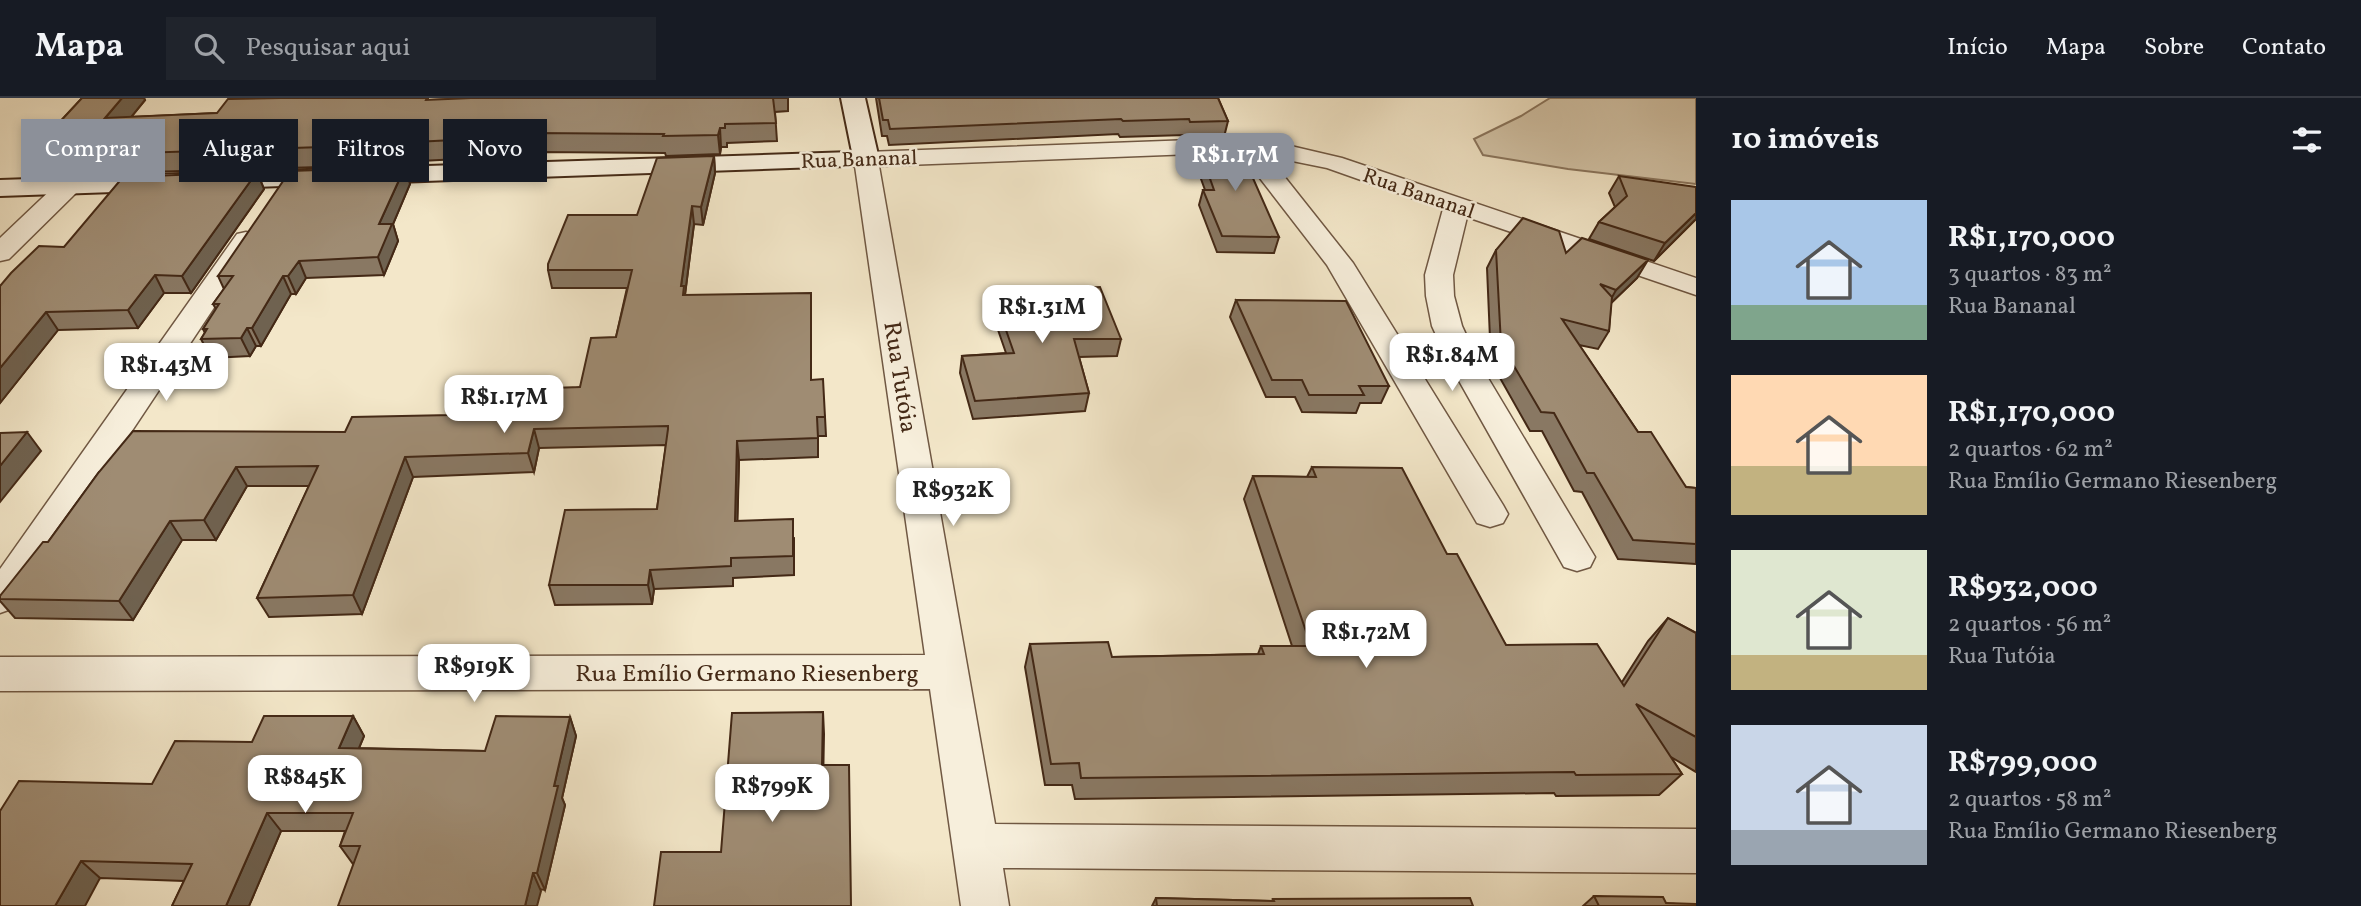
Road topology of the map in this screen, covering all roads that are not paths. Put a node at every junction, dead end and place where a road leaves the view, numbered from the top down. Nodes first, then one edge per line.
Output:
1 (853, 98) edge
2 (1248, 147) junction
3 (866, 159) junction
4 (298, 178) edge
5 (179, 182) edge
6 (285, 182) edge
7 (69, 186) junction
8 (0, 188) edge
9 (1457, 205) junction
10 (0, 253) edge
11 (1696, 287) edge
12 (1490, 514) dead end
13 (1577, 556) dead end
14 (0, 598) edge
15 (948, 672) junction
16 (0, 674) edge
17 (976, 846) junction
18 (1696, 851) edge
19 (985, 906) edge

1 - 3 street, Rua Tutóia
2 - 3 street, Rua Bananal
2 - 9 street, Rua Bananal
2 - 12 street
3 - 4 street, Rua Bananal
3 - 15 street, Rua Tutóia
5 - 7 street, Rua Bananal
6 - 14 street
7 - 8 street, Rua Bananal
7 - 10 street
9 - 11 street, Rua Bananal
9 - 13 street
15 - 16 street, Rua Emílio Germano Riesenberg
15 - 17 street, Rua Tutóia
17 - 18 street
17 - 19 street, Rua Tutóia

